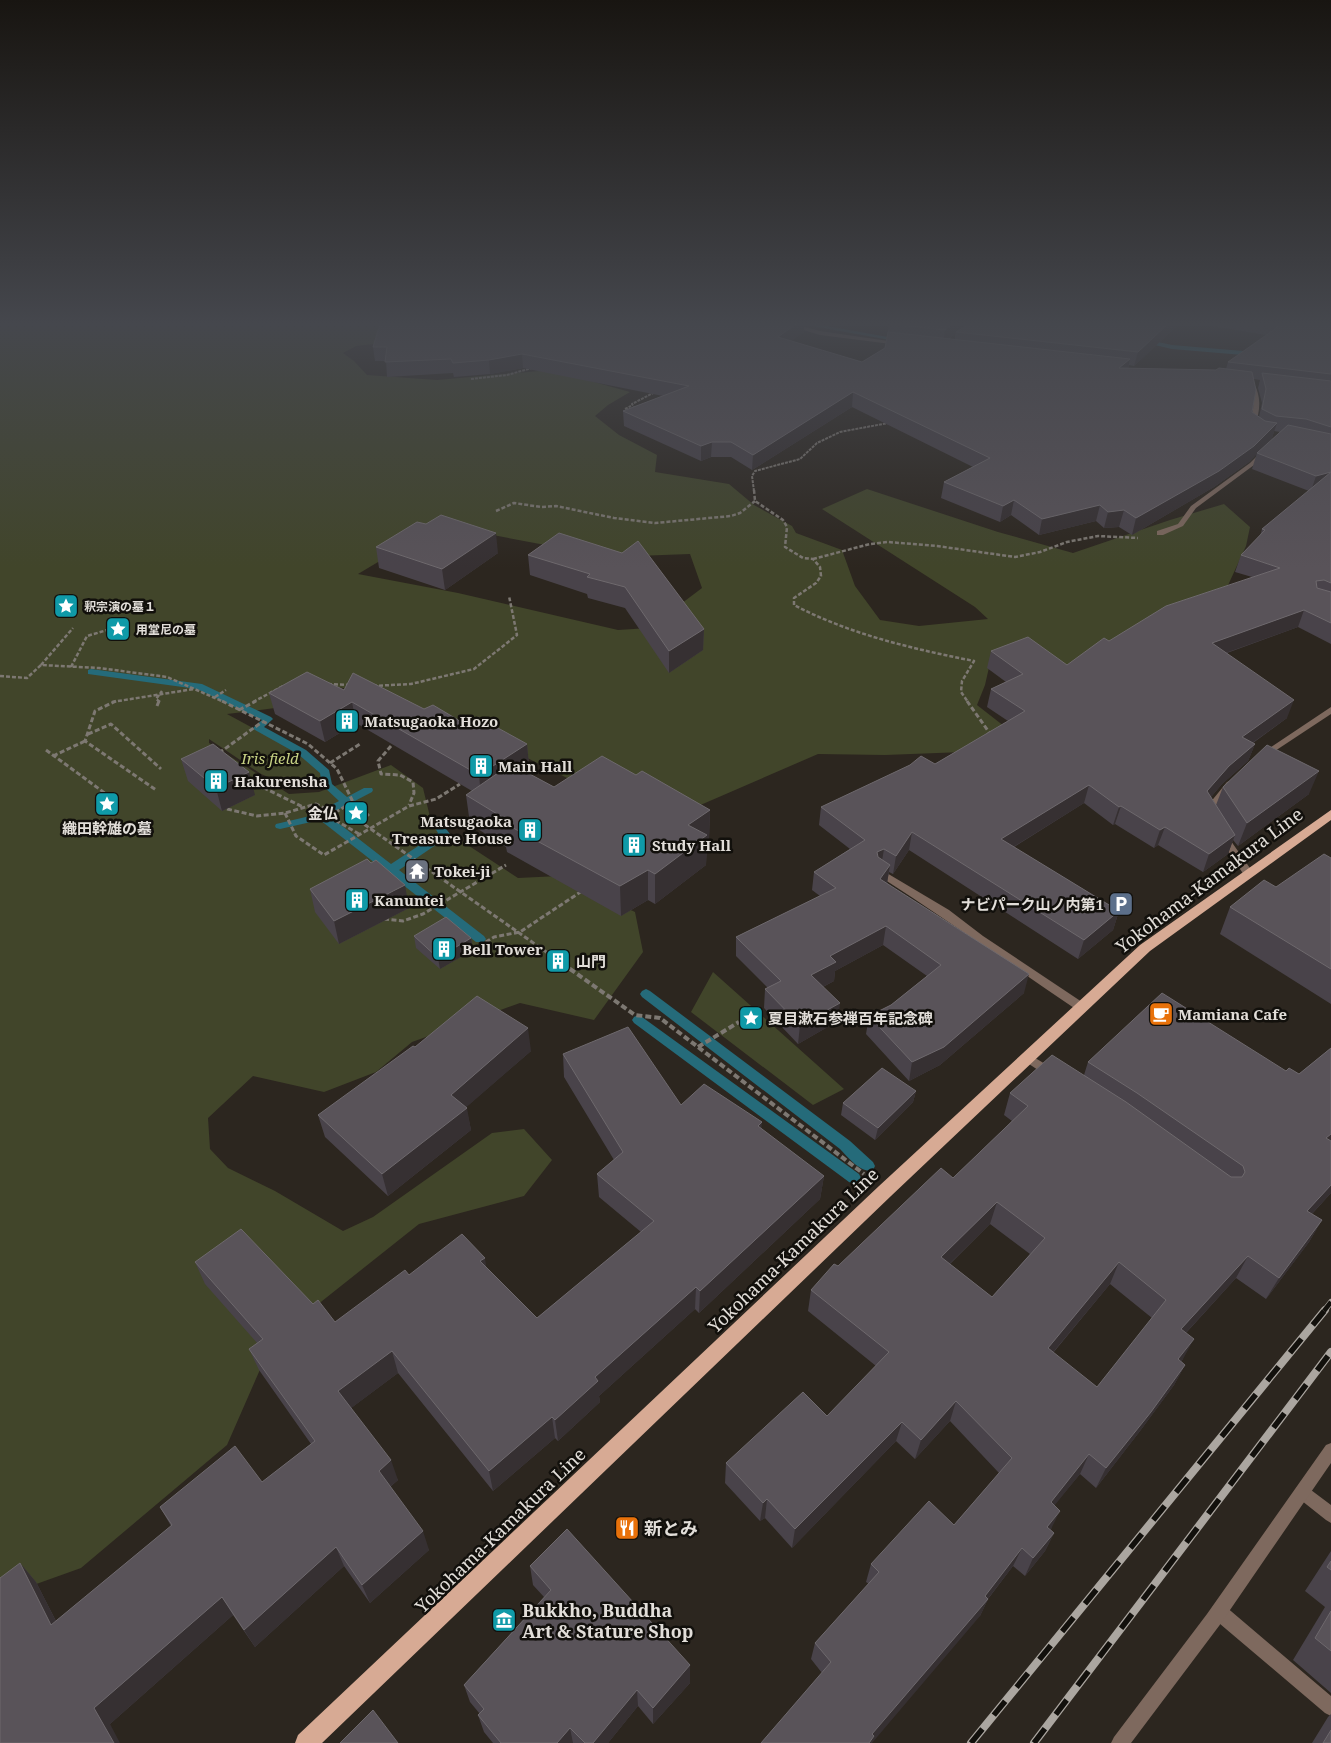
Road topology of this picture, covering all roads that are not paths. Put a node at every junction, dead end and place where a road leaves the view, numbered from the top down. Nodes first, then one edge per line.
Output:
1 (1258, 405) edge
2 (1260, 432) edge
3 (1272, 444) edge
4 (1160, 533) road end
5 (1331, 710) edge
6 (1255, 760) edge
7 (1237, 778) edge
8 (1331, 814) edge
9 (880, 872) edge
10 (1248, 873) junction
11 (1081, 1007) junction
12 (1027, 1057) junction
13 (1061, 1079) edge
14 (1331, 1450) edge
15 (1302, 1492) junction
16 (1331, 1515) edge
17 (1220, 1612) junction
18 (1331, 1707) edge
19 (306, 1743) edge
20 (1120, 1743) edge

1 - 2 street
3 - 4 street
5 - 6 street
7 - 10 street
8 - 10 main road, Yokohama-Kamakura Line
9 - 11 street
10 - 11 main road, Yokohama-Kamakura Line
11 - 12 main road, Yokohama-Kamakura Line
12 - 13 street
12 - 19 main road, Yokohama-Kamakura Line
14 - 15 street
15 - 16 street
15 - 17 street
17 - 18 street
17 - 20 street

